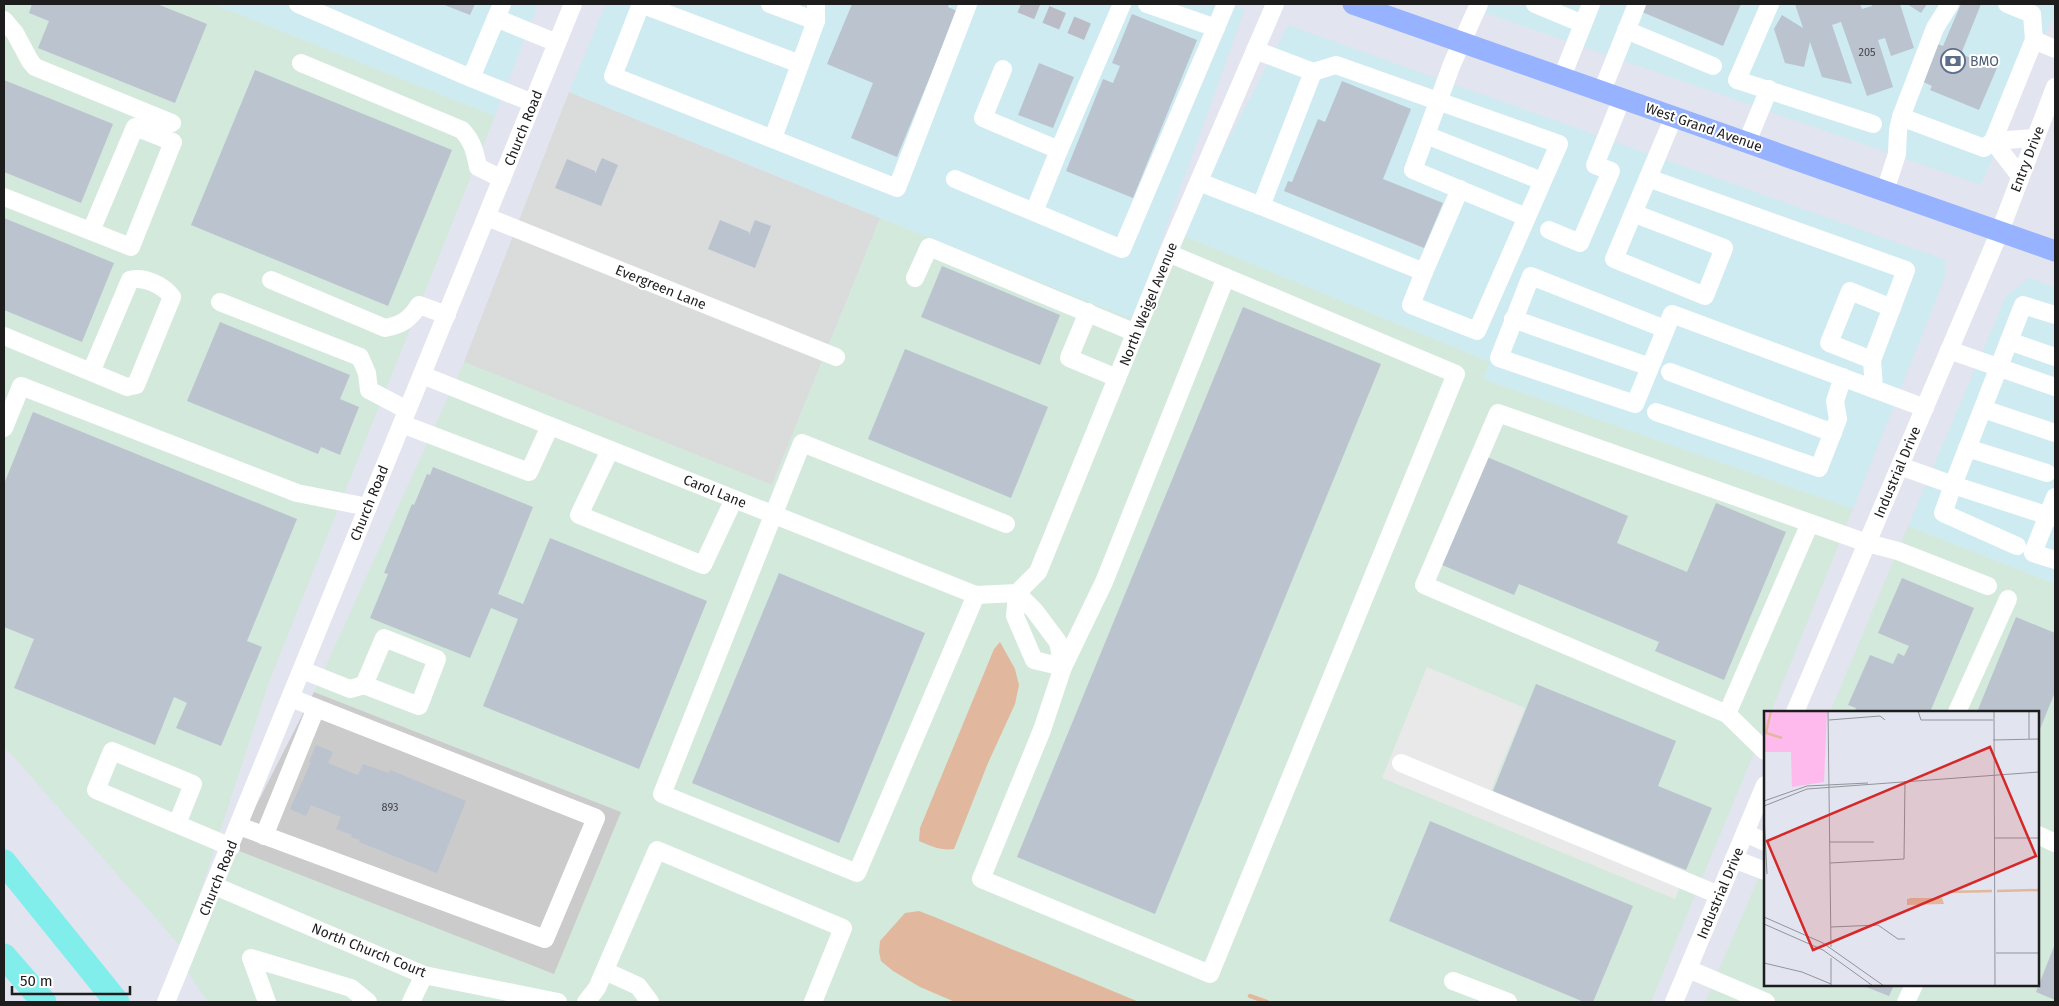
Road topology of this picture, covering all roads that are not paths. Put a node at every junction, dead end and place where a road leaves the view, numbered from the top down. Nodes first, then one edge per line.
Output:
1 (298, 4) edge
2 (573, 4) edge
3 (770, 4) edge
4 (968, 4) edge
5 (1122, 4) edge
6 (1148, 4) edge
7 (1226, 4) edge
8 (1275, 4) edge
9 (1479, 4) edge
10 (1535, 4) edge
11 (1591, 4) edge
12 (1637, 4) edge
13 (1770, 4) edge
14 (1950, 4) edge
15 (2007, 4) edge
16 (1360, 5) edge
17 (499, 11) edge
18 (816, 12) edge
19 (4, 20) edge
20 (1583, 24) junction
21 (1216, 28) junction
22 (1626, 30) junction
23 (2034, 40) junction
24 (1462, 42) junction
25 (557, 43) junction
26 (2055, 49) edge
27 (1255, 50) junction
28 (301, 62) dead end
29 (800, 64) junction
30 (1713, 66) dead end
31 (1003, 69) dead end
32 (1313, 72) junction
33 (1562, 77) junction
34 (472, 78) junction
35 (2055, 87) edge
36 (1769, 89) junction
37 (1602, 91) junction
38 (1622, 98) junction
39 (1438, 101) junction
40 (533, 103) junction
41 (1674, 116) junction
42 (1901, 117) junction
43 (172, 123) dead end
44 (1873, 124) dead end
45 (2044, 130) edge
46 (1426, 135) junction
47 (773, 138) junction
48 (1747, 142) junction
49 (1993, 142) junction
50 (1059, 150) junction
51 (2020, 176) junction
52 (502, 178) junction
53 (1648, 178) junction
54 (955, 179) dead end
55 (1542, 181) junction
56 (1199, 182) junction
57 (1460, 190) junction
58 (1885, 191) junction
59 (4, 197) edge
60 (1260, 206) junction
61 (1034, 212) junction
62 (1633, 213) junction
63 (487, 217) junction
64 (1526, 217) junction
65 (1549, 230) dead end
66 (91, 231) junction
67 (2000, 231) junction
68 (2055, 251) edge
69 (1168, 253) junction
70 (1424, 272) junction
71 (1226, 277) junction
72 (915, 278) dead end
73 (271, 280) dead end
74 (220, 302) dead end
75 (1892, 308) junction
76 (1088, 312) junction
77 (446, 315) junction
78 (2055, 315) edge
79 (1514, 319) junction
80 (1665, 329) junction
81 (1136, 333) junction
82 (4, 336) edge
83 (2009, 341) junction
84 (1949, 350) junction
85 (836, 357) dead end
86 (2055, 357) edge
87 (1872, 360) junction
88 (1650, 367) junction
89 (1999, 367) junction
90 (91, 372) junction
91 (1670, 372) dead end
92 (422, 375) junction
93 (1843, 377) junction
94 (1117, 378) junction
95 (2055, 387) edge
96 (1874, 388) junction
97 (1924, 408) junction
98 (1982, 409) junction
99 (1656, 412) dead end
100 (405, 417) junction
101 (550, 426) junction
102 (4, 428) edge
103 (1833, 433) junction
104 (2055, 433) edge
105 (1967, 448) junction
106 (610, 450) junction
107 (1900, 466) junction
108 (2047, 473) dead end
109 (1953, 485) junction
110 (2055, 497) edge
111 (734, 499) junction
112 (368, 507) junction
113 (773, 514) junction
114 (2052, 517) edge
115 (1810, 523) junction
116 (1006, 524) dead end
117 (1867, 543) junction
118 (2017, 546) dead end
119 (2055, 560) edge
120 (1988, 586) dead end
121 (1014, 593) junction
122 (976, 595) junction
123 (2008, 599) dead end
124 (1063, 667) junction
125 (302, 670) junction
126 (364, 685) dead end
127 (291, 698) junction
128 (316, 708) junction
129 (1795, 711) edge
130 (1956, 711) edge
131 (1727, 714) junction
132 (1764, 750) edge
133 (1401, 763) dead end
134 (1764, 787) edge
135 (177, 824) junction
136 (239, 826) junction
137 (1745, 833) junction
138 (2039, 835) edge
139 (264, 836) junction
140 (1764, 842) edge
141 (2055, 843) edge
142 (231, 847) junction
143 (1734, 859) junction
144 (4, 862) edge
145 (1764, 871) edge
146 (215, 886) junction
147 (1719, 896) junction
148 (4, 956) edge
149 (1688, 969) junction
150 (605, 971) junction
151 (424, 975) junction
152 (1452, 980) dead end
153 (1914, 986) edge
154 (110, 993) edge
155 (44, 1002) edge
156 (166, 1002) edge
157 (267, 1002) edge
158 (368, 1002) edge
159 (410, 1002) edge
160 (558, 1002) edge
161 (586, 1002) edge
162 (650, 1002) edge
163 (813, 1002) edge
164 (1508, 1002) edge
165 (1674, 1002) edge
166 (1766, 1002) edge
167 (1906, 1002) edge

1 - 34 street
2 - 25 street, Church Road
3 - 18 street
4 - 47 street
5 - 50 street
6 - 21 street
7 - 21 street
8 - 27 street, North Weigel Avenue
9 - 24 street
10 - 20 street
11 - 20 street
12 - 22 street
13 - 36 street
14 - 42 street
15 - 23 street
16 - 24 main road, West Grand Avenue
17 - 25 street
17 - 34 street
18 - 29 street
19 - 43 street
20 - 33 street
21 - 61 street
22 - 30 street
22 - 37 street
23 - 26 street
23 - 49 street
24 - 33 main road, West Grand Avenue
24 - 39 street
25 - 40 street, Church Road
27 - 32 street
27 - 56 street, North Weigel Avenue
28 - 52 street
29 - 47 street
29 - 47 street
31 - 50 street
32 - 39 street
32 - 60 street
33 - 37 main road, West Grand Avenue
34 - 40 street
35 - 45 street, Entry Drive
36 - 44 street
36 - 48 street
37 - 38 main road, West Grand Avenue
38 - 41 main road, West Grand Avenue
38 - 65 street
39 - 46 street
39 - 55 street
40 - 52 street, Church Road
41 - 48 main road, West Grand Avenue
41 - 53 street
42 - 49 street
42 - 58 street
45 - 49 street
45 - 51 street, Entry Drive
46 - 55 street
46 - 57 street
48 - 58 main road, West Grand Avenue
49 - 51 street
50 - 61 street
51 - 67 street, Entry Drive
52 - 63 street, Church Road
53 - 62 street
53 - 75 street
54 - 61 street
55 - 64 street
56 - 60 street
56 - 69 street, North Weigel Avenue
57 - 64 street
57 - 70 street
58 - 67 main road, West Grand Avenue
59 - 66 street
60 - 70 street
62 - 62 street
63 - 77 street, Church Road
63 - 85 street, Evergreen Lane
64 - 70 street
66 - 66 street
67 - 68 main road, West Grand Avenue
67 - 84 street, Industrial Drive
69 - 71 street
69 - 81 street, North Weigel Avenue
71 - 124 street
71 - 124 street
72 - 76 street
73 - 77 street
74 - 100 street
75 - 87 street
75 - 87 street
76 - 81 street
76 - 94 street
77 - 92 street, Church Road
78 - 83 street
79 - 80 street
79 - 88 street
79 - 88 street
80 - 88 street
80 - 93 street
81 - 94 street, North Weigel Avenue
82 - 90 street
83 - 86 street
83 - 89 street
84 - 89 street
84 - 97 street, Industrial Drive
87 - 96 street
89 - 95 street
89 - 98 street
90 - 90 street
91 - 103 street
92 - 100 street, Church Road
92 - 101 street, Carol Lane
93 - 96 street
93 - 103 street
94 - 121 street, North Weigel Avenue
96 - 97 street
97 - 107 street, Industrial Drive
98 - 104 street
98 - 105 street
99 - 103 street
100 - 101 street
100 - 112 street, Church Road
101 - 106 street, Carol Lane
102 - 112 street
105 - 108 street
105 - 109 street
106 - 111 street, Carol Lane
106 - 111 street
107 - 109 street
107 - 117 street, Industrial Drive
109 - 114 street
109 - 118 street
110 - 114 street
111 - 113 street, Carol Lane
112 - 125 street, Church Road
113 - 116 street
113 - 122 street, Carol Lane
113 - 122 street
114 - 119 street
115 - 117 street
115 - 131 street
115 - 131 street
117 - 120 street
117 - 129 street, Industrial Drive
121 - 122 street, Carol Lane
121 - 124 street
121 - 124 street
123 - 130 street
125 - 126 street
125 - 127 street, Church Road
127 - 128 street
127 - 136 street, Church Road
128 - 139 street
128 - 139 street
131 - 132 street
133 - 147 street
134 - 137 street, Industrial Drive
135 - 135 street
135 - 142 street
136 - 139 street
136 - 142 street, Church Road
137 - 140 street
137 - 143 street, Industrial Drive
138 - 141 street
142 - 146 street, Church Road
143 - 145 street
143 - 147 street, Industrial Drive
144 - 154 highway
146 - 151 street, North Church Court
146 - 156 street, Church Road
147 - 149 street, Industrial Drive
148 - 155 highway
149 - 165 street, Industrial Drive
149 - 166 street
150 - 161 street
150 - 162 street
150 - 163 street
151 - 159 street
151 - 160 street, North Church Court
152 - 164 street
153 - 167 street
157 - 158 street

